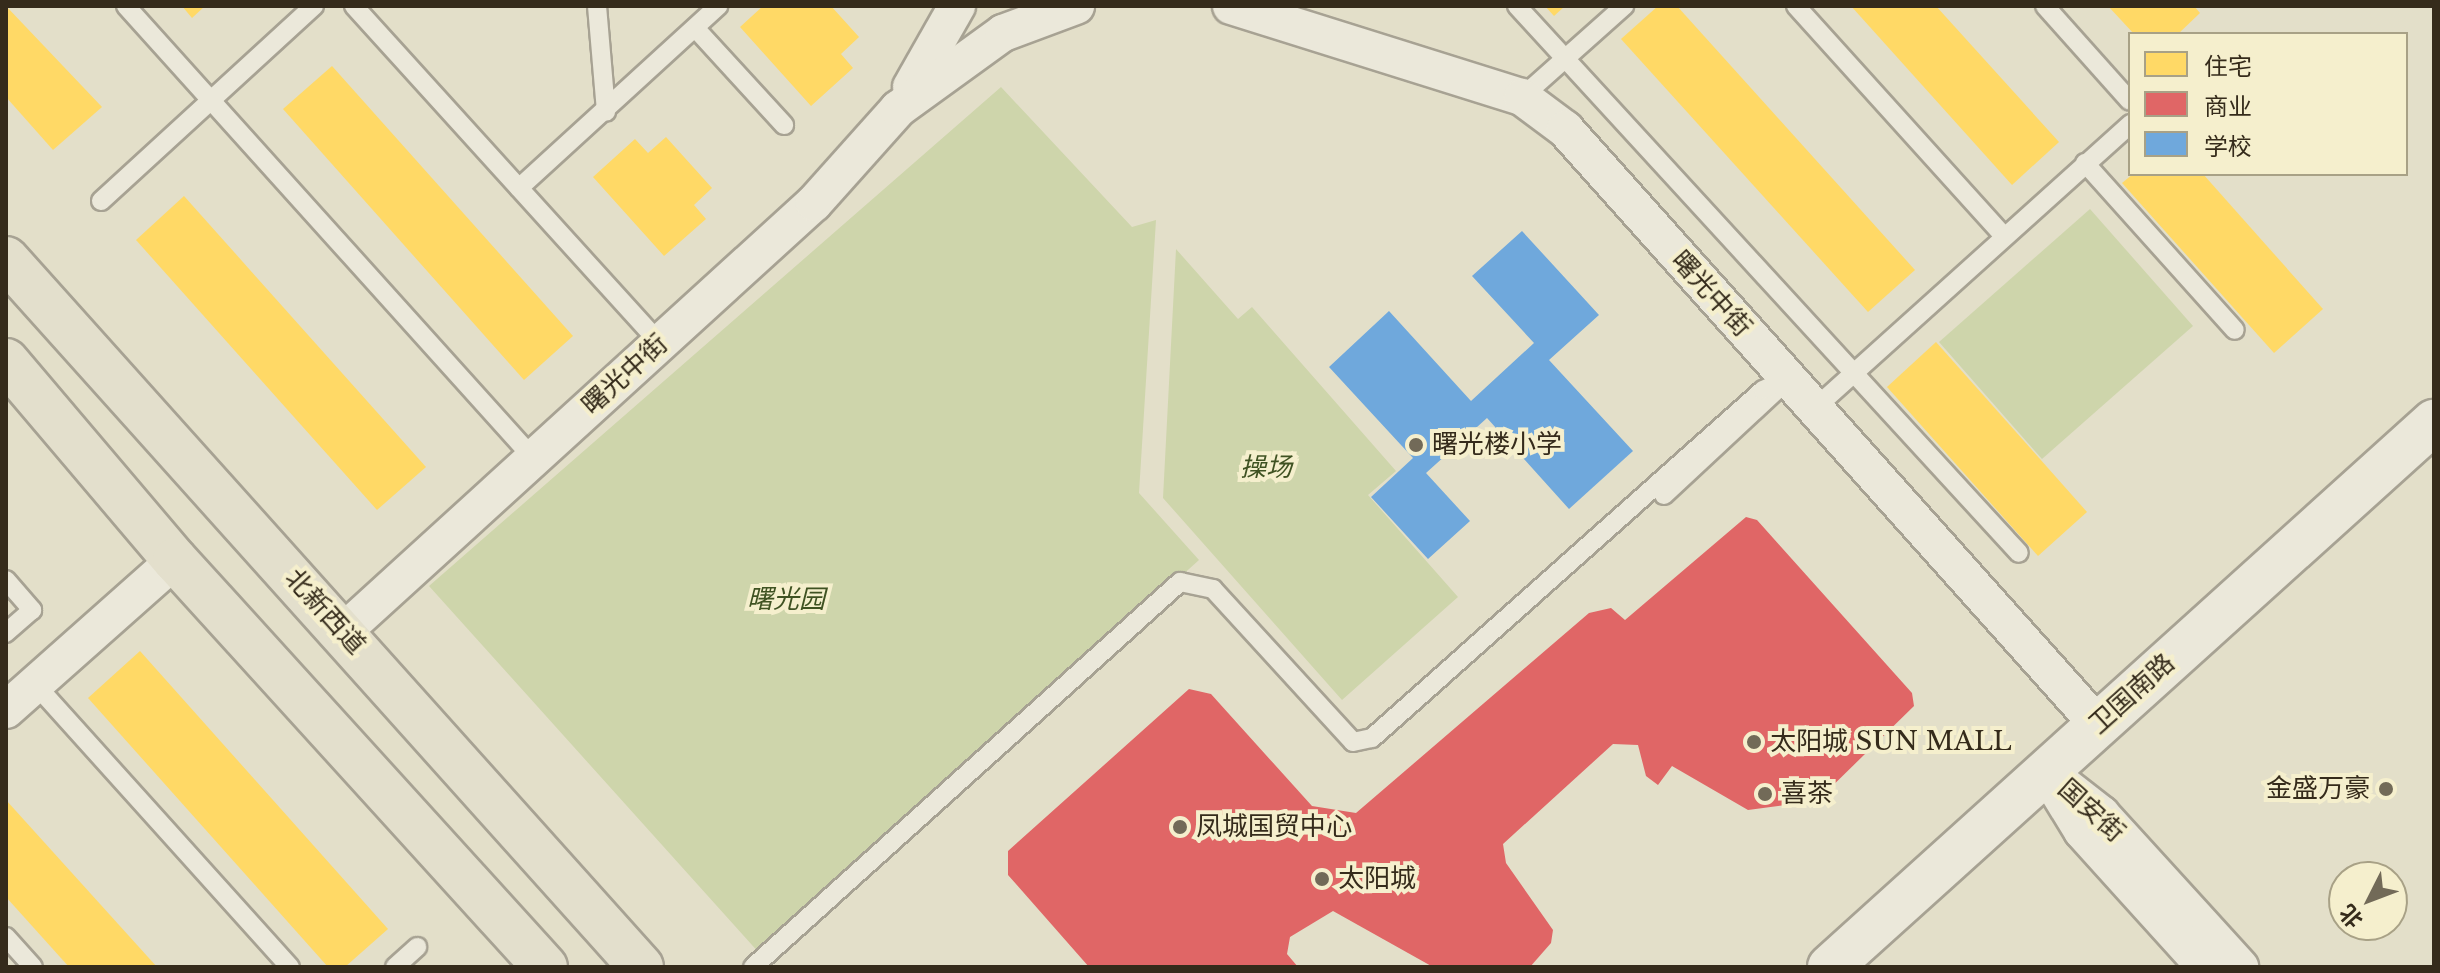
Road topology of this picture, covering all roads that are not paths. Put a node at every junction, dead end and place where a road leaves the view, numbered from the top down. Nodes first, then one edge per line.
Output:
1 (126, 6) edge
2 (314, 6) edge
3 (354, 6) edge
4 (597, 6) edge
5 (718, 6) edge
6 (957, 6) edge
7 (1076, 6) edge
8 (1231, 6) edge
9 (1517, 6) edge
10 (1624, 6) edge
11 (1796, 6) edge
12 (2045, 6) edge
13 (697, 30) junction
14 (1565, 59) junction
15 (1522, 97) junction
16 (2128, 99) edge
17 (211, 100) junction
18 (898, 109) junction
19 (606, 112) junction
20 (784, 125) dead end
21 (2128, 126) edge
22 (2085, 163) junction
23 (519, 188) junction
24 (101, 201) dead end
25 (2004, 236) junction
26 (6, 259) edge
27 (2235, 330) dead end
28 (660, 344) junction
29 (6, 361) edge
30 (1854, 373) junction
31 (1787, 379) junction
32 (1814, 409) junction
33 (2434, 422) edge
34 (533, 458) junction
35 (2019, 553) dead end
36 (175, 560) junction
37 (6, 580) edge
38 (343, 632) junction
39 (6, 633) edge
40 (35, 684) junction
41 (6, 710) edge
42 (2098, 725) junction
43 (2046, 771) junction
44 (6, 937) edge
45 (417, 947) dead end
46 (33, 967) edge
47 (290, 967) edge
48 (395, 967) edge
49 (545, 967) edge
50 (641, 967) edge
51 (753, 967) edge
52 (771, 967) edge
53 (1830, 967) edge
54 (2205, 967) edge
55 (2240, 967) edge

1 - 17 lane
2 - 17 lane
3 - 23 lane
4 - 19 lane
5 - 13 lane
6 - 18 street, 曙光中街
7 - 18 street, 曙光中街
8 - 15 street, 曙光中街
9 - 14 lane
10 - 14 lane
11 - 25 lane
12 - 16 lane
13 - 19 lane
13 - 20 lane
14 - 15 lane
14 - 30 lane
15 - 31 street, 曙光中街
17 - 24 lane
17 - 34 lane
18 - 28 street, 曙光中街
19 - 23 lane
21 - 22 lane
22 - 25 lane
22 - 27 lane
23 - 28 lane
25 - 30 lane
26 - 38 main road, 北新西道
28 - 34 street, 曙光中街
29 - 36 main road
30 - 32 lane
30 - 35 lane
31 - 32 street, 曙光中街
31 - 51 lane
31 - 52 lane
32 - 42 street, 曙光中街
33 - 42 main road, 卫国南路
34 - 38 street, 曙光中街
36 - 40 street
36 - 49 main road
37 - 39 lane
38 - 50 main road, 北新西道
40 - 41 street
40 - 47 lane
42 - 43 main road, 卫国南路
43 - 53 main road, 卫国南路
43 - 54 street, 国安街
43 - 55 street, 国安街
44 - 46 lane
45 - 48 lane

